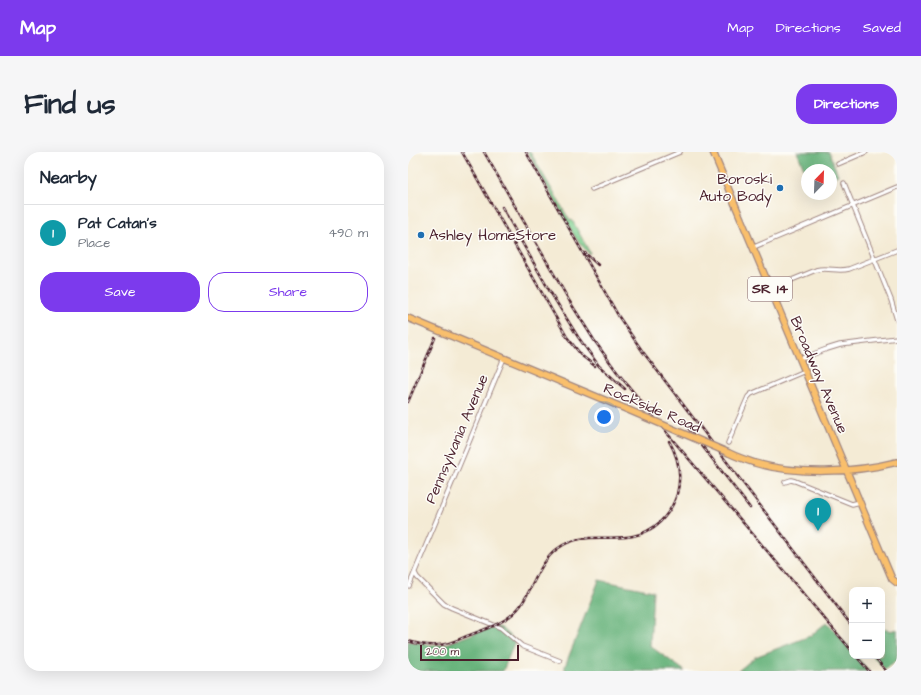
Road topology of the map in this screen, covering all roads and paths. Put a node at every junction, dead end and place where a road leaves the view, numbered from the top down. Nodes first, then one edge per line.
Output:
1 (680, 152) edge
2 (713, 152) edge
3 (866, 152) edge
4 (838, 164) dead end
5 (844, 183) dead end
6 (897, 187) edge
7 (592, 189) dead end
8 (852, 206) junction
9 (754, 248) junction
10 (897, 250) edge
11 (874, 259) junction
12 (770, 290) junction
13 (408, 318) edge
14 (897, 320) edge
15 (897, 338) edge
16 (504, 358) junction
17 (800, 359) junction
18 (805, 371) junction
19 (728, 443) dead end
20 (897, 462) edge
21 (846, 472) junction
22 (785, 482) dead end
23 (860, 502) junction
24 (415, 573) junction
25 (897, 582) edge
26 (409, 586) dead end
27 (560, 660) dead end

1 - 7 street
2 - 9 main road, Broadway Avenue / SR 14
3 - 4 street
5 - 8 street
6 - 8 street
8 - 9 street
8 - 11 street
9 - 12 main road, Broadway Avenue / SR 14
10 - 11 street
11 - 12 street
11 - 14 street
12 - 17 main road, Broadway Avenue / SR 14
13 - 16 main road, Rockside Road
15 - 17 street
16 - 21 main road, Rockside Road, bridge
16 - 24 street, Pennsylvania Avenue
17 - 18 main road, Broadway Avenue / SR 14
18 - 19 street
18 - 21 main road, Broadway Avenue / SR 14
20 - 21 main road, Rockside Road
21 - 23 main road, Broadway Avenue / SR 14
22 - 23 street
23 - 25 main road, Broadway Avenue / SR 14
24 - 26 street, Pennsylvania Avenue
24 - 27 street

